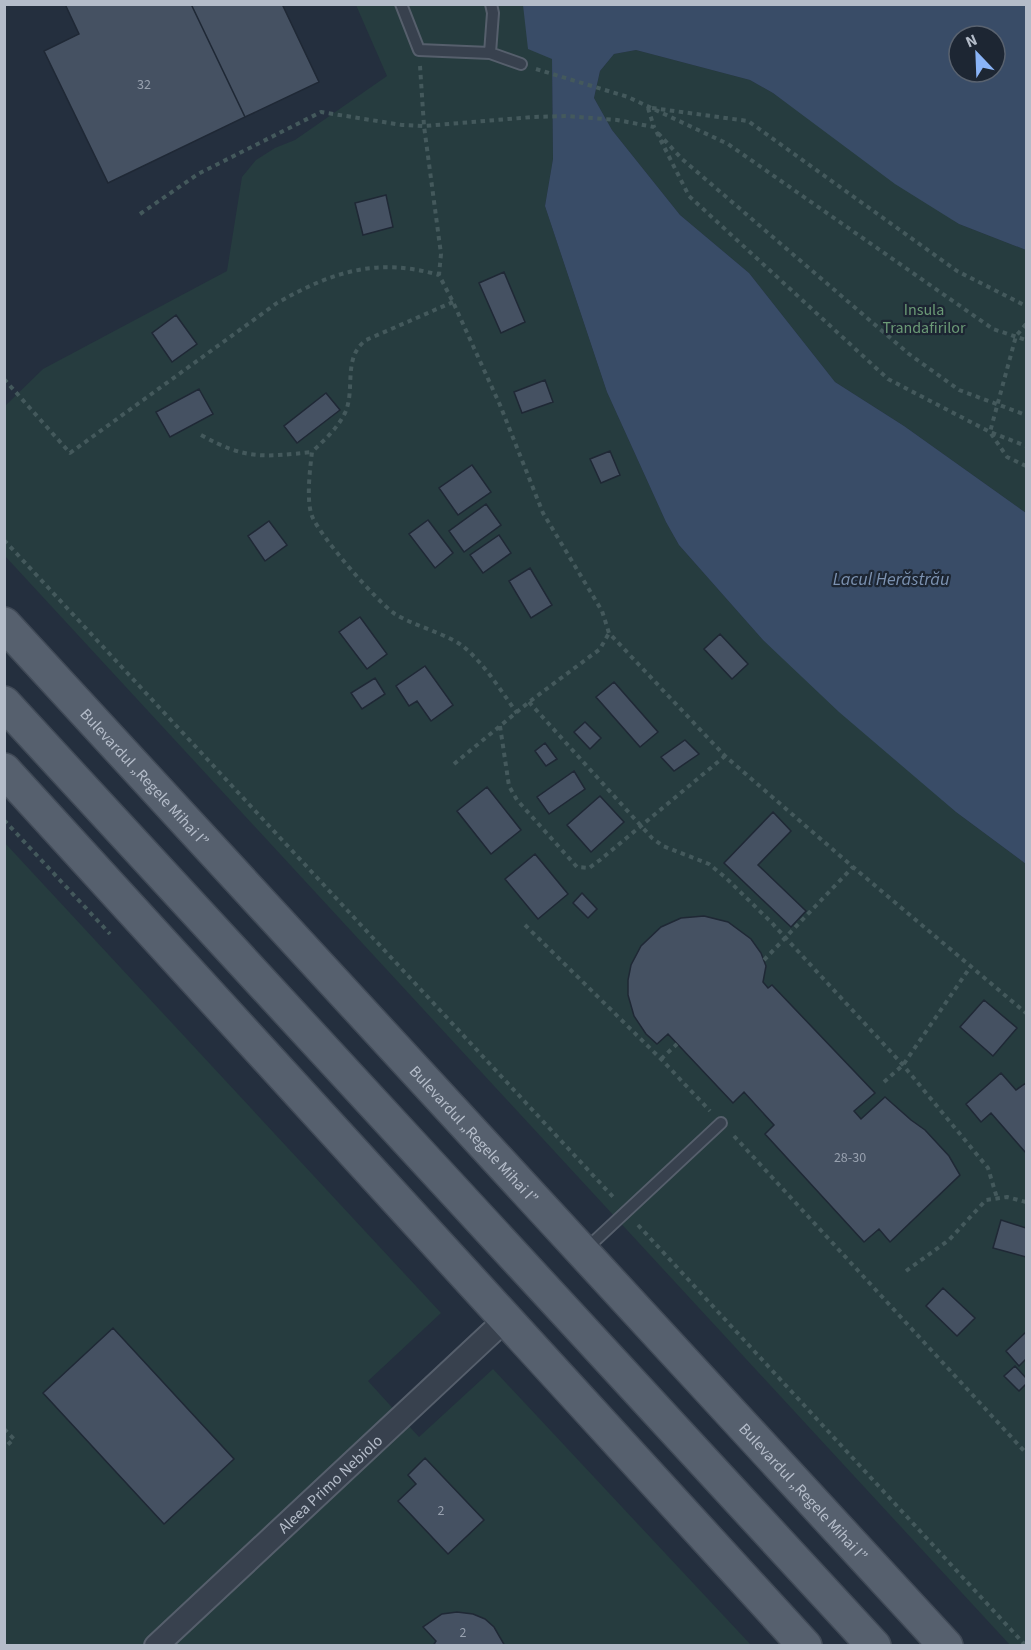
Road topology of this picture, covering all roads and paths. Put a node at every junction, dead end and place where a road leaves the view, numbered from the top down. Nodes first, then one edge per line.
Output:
1 (401, 4) edge
2 (491, 4) edge
3 (419, 50) junction
4 (490, 53) junction
5 (521, 64) joint
6 (648, 107) junction
7 (424, 126) junction
8 (654, 127) junction
9 (140, 214) dead end
10 (439, 275) junction
11 (453, 302) junction
12 (1026, 306) edge
13 (1026, 324) edge
14 (1016, 336) junction
15 (1026, 340) edge
16 (4, 379) edge
17 (996, 404) junction
18 (1026, 415) edge
19 (990, 432) junction
20 (201, 435) dead end
21 (1026, 446) edge
22 (312, 452) junction
23 (1026, 466) edge
24 (4, 540) edge
25 (4, 624) edge
26 (609, 633) junction
27 (529, 702) junction
28 (4, 703) edge
29 (517, 713) junction
30 (500, 726) junction
31 (726, 756) junction
32 (453, 764) dead end
33 (4, 770) edge
34 (641, 826) junction
35 (854, 867) junction
36 (525, 925) dead end
37 (786, 939) junction
38 (764, 960) dead end
39 (971, 966) junction
40 (1026, 1013) edge
41 (677, 1044) dead end
42 (661, 1059) junction
43 (903, 1065) junction
44 (884, 1082) dead end
45 (721, 1123) junction
46 (997, 1198) junction
47 (1026, 1202) edge
48 (626, 1211) junction
49 (583, 1251) junction
50 (906, 1271) dead end
51 (505, 1320) junction
52 (4, 1429) edge
53 (4, 1448) edge
54 (1026, 1453) edge
55 (156, 1646) edge
56 (805, 1646) edge
57 (874, 1646) edge
58 (946, 1646) edge
59 (1026, 1646) edge

1 - 3 lane
2 - 4 lane
3 - 4 lane
3 - 7 path
4 - 5 lane
5 - 6 path
6 - 8 path
6 - 12 path
6 - 14 path
7 - 8 path
7 - 9 path
7 - 10 path
8 - 17 path
8 - 19 path
10 - 11 path
10 - 16 path
11 - 22 path
11 - 26 path
13 - 14 path
14 - 15 path
14 - 17 path
17 - 18 path
17 - 19 path
19 - 21 path
19 - 23 path
20 - 22 path
22 - 29 path
24 - 48 path
25 - 49 main road, Bulevardul „Regele Mihai I”
26 - 27 path
26 - 31 path
27 - 29 path
27 - 34 path
28 - 57 main road
29 - 30 path
30 - 32 path
30 - 34 path
31 - 34 path
31 - 35 path
33 - 51 main road
34 - 37 path
35 - 37 path
35 - 39 path
36 - 42 path
37 - 38 path
37 - 43 path
39 - 40 path
39 - 43 path
41 - 42 path
42 - 45 path
43 - 44 path
43 - 46 path
45 - 48 lane
45 - 54 path
46 - 47 path
46 - 50 path
48 - 49 lane
48 - 59 path
49 - 58 main road, Bulevardul „Regele Mihai I”
51 - 55 street, Aleea Primo Nebiolo
51 - 56 main road
52 - 53 path

